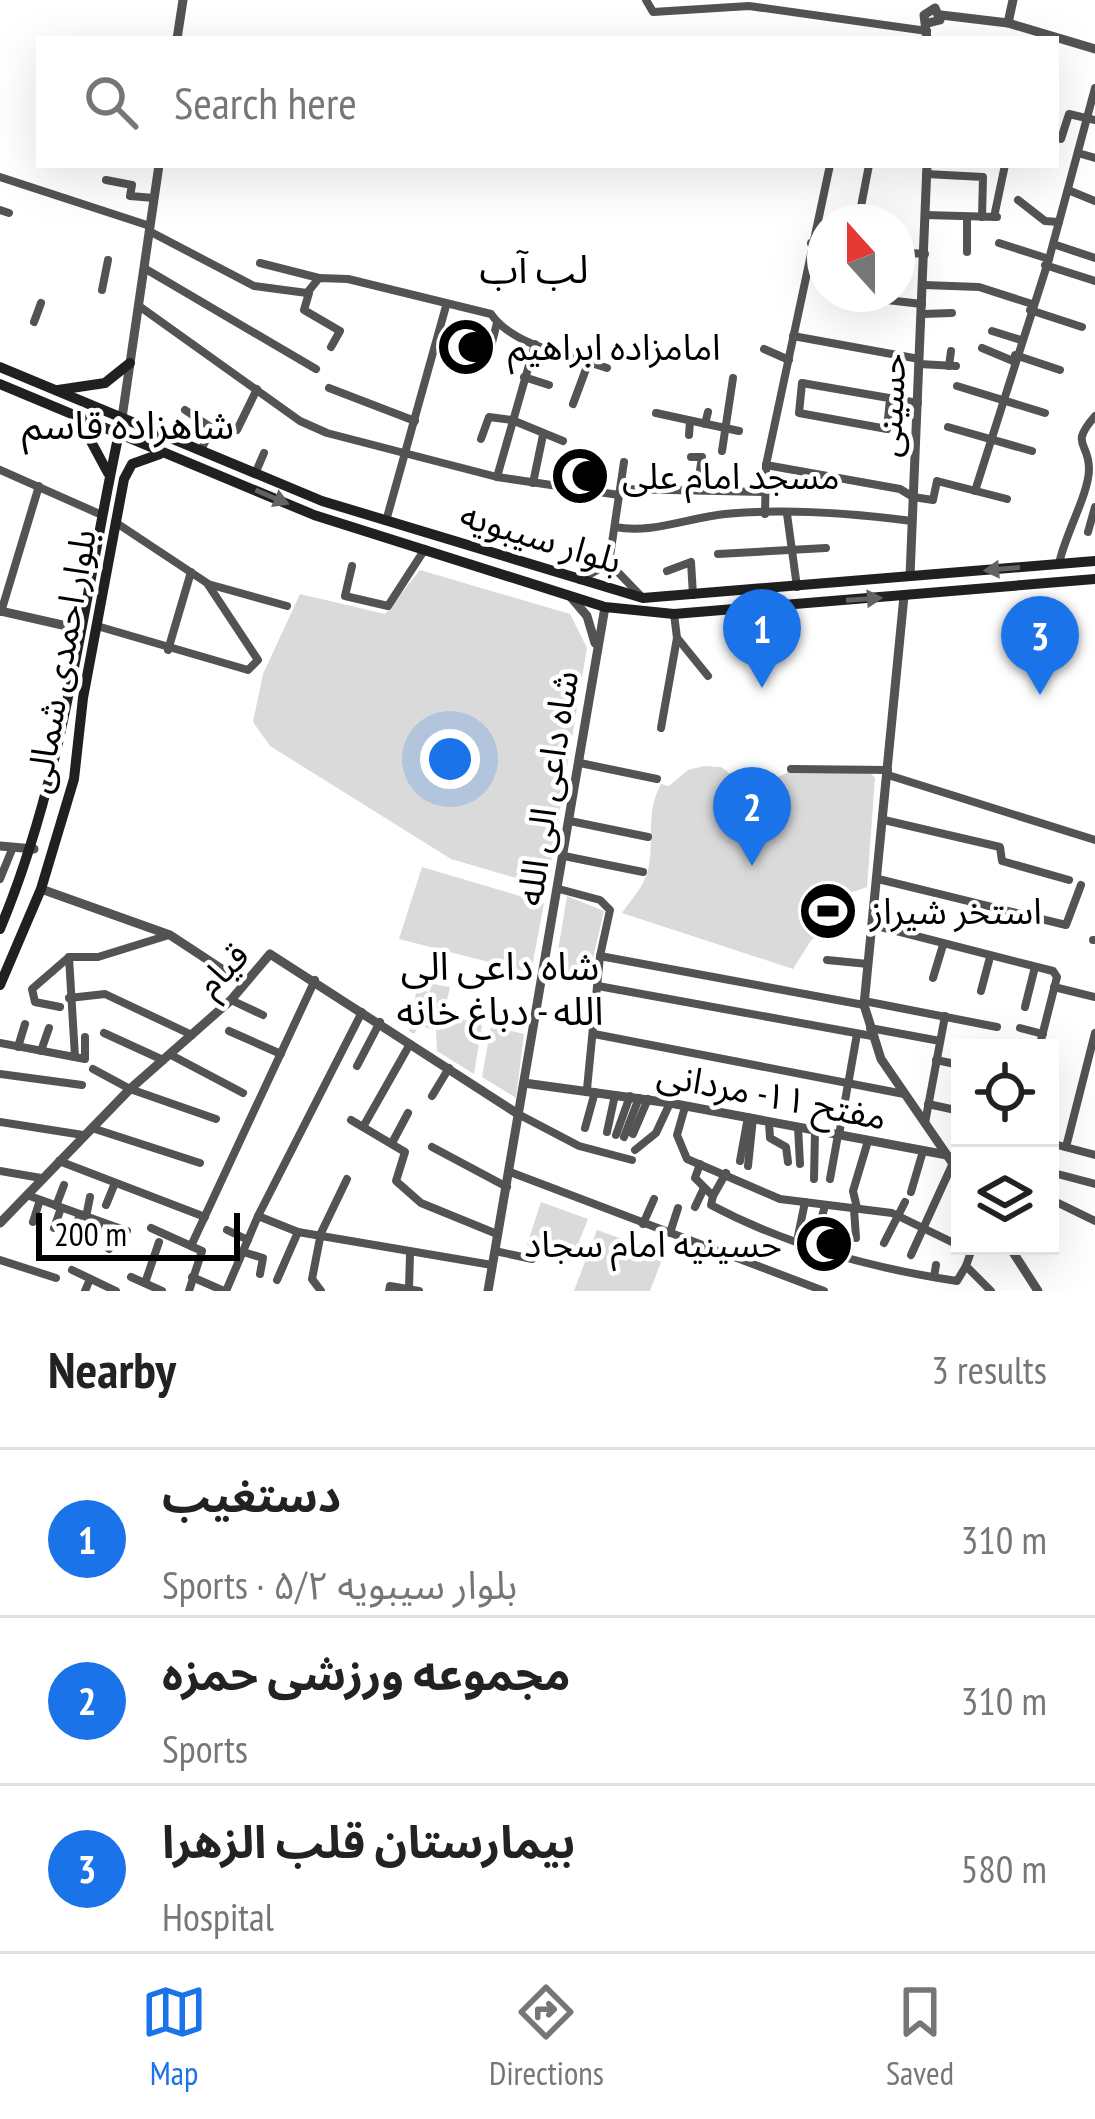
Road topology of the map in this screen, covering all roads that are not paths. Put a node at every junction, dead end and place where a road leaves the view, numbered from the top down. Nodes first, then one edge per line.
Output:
1 (183, 0) edge
2 (646, 0) edge
3 (1013, 0) edge
4 (929, 4) edge
5 (940, 15) junction
6 (1008, 23) junction
7 (927, 31) edge
8 (178, 36) edge
9 (1050, 36) edge
10 (1059, 39) edge
11 (1095, 50) edge
12 (1095, 88) edge
13 (1091, 119) edge
14 (1060, 139) edge
15 (1078, 153) junction
16 (1095, 158) edge
17 (159, 168) edge
18 (829, 168) edge
19 (868, 168) edge
20 (1004, 168) edge
21 (927, 170) edge
22 (0, 177) edge
23 (106, 180) dead end
24 (1068, 190) junction
25 (154, 198) junction
26 (1018, 200) dead end
27 (1095, 201) edge
28 (821, 204) edge
29 (861, 204) edge
30 (926, 215) junction
31 (967, 217) junction
32 (982, 217) junction
33 (1059, 222) junction
34 (150, 228) junction
35 (999, 243) dead end
36 (1053, 244) junction
37 (967, 252) dead end
38 (915, 253) edge
39 (925, 254) junction
40 (1095, 258) edge
41 (108, 260) dead end
42 (260, 262) dead end
43 (1047, 262) junction
44 (807, 264) edge
45 (144, 268) junction
46 (319, 278) junction
47 (1095, 281) edge
48 (924, 285) junction
49 (102, 290) dead end
50 (310, 292) junction
51 (41, 303) dead end
52 (139, 306) junction
53 (446, 306) junction
54 (1031, 307) junction
55 (915, 308) edge
56 (923, 309) junction
57 (952, 313) dead end
58 (34, 322) dead end
59 (497, 322) junction
60 (1082, 326) dead end
61 (992, 331) dead end
62 (793, 336) junction
63 (562, 339) dead end
64 (1021, 340) junction
65 (535, 344) junction
66 (331, 347) dead end
67 (764, 349) dead end
68 (982, 349) dead end
69 (951, 351) dead end
70 (479, 352) dead end
71 (558, 352) junction
72 (1014, 358) junction
73 (788, 360) junction
74 (589, 361) junction
75 (919, 362) junction
76 (130, 363) junction
77 (0, 367) edge
78 (607, 368) dead end
79 (316, 369) dead end
80 (1060, 370) dead end
81 (524, 377) junction
82 (733, 378) dead end
83 (0, 384) edge
84 (549, 385) dead end
85 (957, 386) dead end
86 (329, 388) dead end
87 (257, 389) junction
88 (56, 391) junction
89 (890, 399) junction
90 (1000, 400) junction
91 (918, 403) junction
92 (573, 404) dead end
93 (185, 410) dead end
94 (708, 412) dead end
95 (656, 413) dead end
96 (1045, 413) dead end
97 (1095, 416) edge
98 (77, 417) junction
99 (122, 418) junction
100 (512, 420) junction
101 (415, 421) junction
102 (690, 421) junction
103 (705, 424) junction
104 (725, 428) junction
105 (948, 428) dead end
106 (237, 430) dead end
107 (739, 431) dead end
108 (543, 435) junction
109 (689, 435) dead end
110 (118, 436) junction
111 (988, 439) junction
112 (482, 440) dead end
113 (563, 441) dead end
114 (200, 451) junction
115 (722, 451) dead end
116 (1032, 451) dead end
117 (264, 453) dead end
118 (163, 454) junction
119 (405, 457) junction
120 (691, 457) dead end
121 (624, 463) dead end
122 (766, 465) junction
123 (574, 467) dead end
124 (0, 470) edge
125 (255, 474) junction
126 (109, 476) junction
127 (497, 477) junction
128 (533, 483) junction
129 (39, 486) junction
130 (568, 489) junction
131 (697, 490) junction
132 (975, 490) junction
133 (620, 492) junction
134 (765, 492) junction
135 (913, 497) junction
136 (1007, 499) dead end
137 (1095, 507) edge
138 (765, 514) junction
139 (787, 514) junction
140 (108, 518) junction
141 (911, 520) junction
142 (386, 521) junction
143 (615, 526) junction
144 (1088, 532) dead end
145 (465, 545) junction
146 (826, 548) dead end
147 (425, 549) junction
148 (790, 551) junction
149 (718, 554) dead end
150 (461, 560) junction
151 (1095, 561) edge
152 (609, 562) junction
153 (1059, 564) junction
154 (352, 566) dead end
155 (667, 571) dead end
156 (191, 572) junction
157 (910, 576) junction
158 (1095, 579) edge
159 (580, 580) junction
160 (207, 584) junction
161 (797, 587) junction
162 (766, 590) junction
163 (567, 593) junction
164 (742, 593) junction
165 (904, 596) junction
166 (694, 597) junction
167 (643, 598) junction
168 (287, 606) dead end
169 (605, 607) junction
170 (766, 607) junction
171 (740, 608) junction
172 (1, 612) edge
173 (674, 614) junction
174 (96, 626) junction
175 (80, 629) junction
176 (676, 638) junction
177 (596, 649) junction
178 (168, 650) junction
179 (708, 676) dead end
180 (66, 694) junction
181 (83, 698) junction
182 (662, 728) dead end
183 (580, 763) junction
184 (791, 769) dead end
185 (888, 773) junction
186 (657, 779) dead end
187 (884, 820) junction
188 (570, 821) junction
189 (648, 837) dead end
190 (1095, 840) edge
191 (0, 846) edge
192 (13, 847) junction
193 (34, 849) junction
194 (564, 856) junction
195 (643, 872) dead end
196 (0, 879) edge
197 (878, 879) junction
198 (1069, 880) dead end
199 (1081, 885) dead end
200 (41, 889) junction
201 (559, 889) junction
202 (873, 925) junction
203 (0, 929) edge
204 (170, 935) junction
205 (943, 944) junction
206 (600, 956) junction
207 (69, 957) junction
208 (990, 957) junction
209 (827, 960) dead end
210 (868, 964) junction
211 (1035, 968) junction
212 (933, 978) dead end
213 (316, 979) junction
214 (243, 983) junction
215 (0, 986) edge
216 (598, 986) junction
217 (1054, 987) junction
218 (981, 991) dead end
219 (70, 998) junction
220 (1095, 998) edge
221 (231, 1000) junction
222 (865, 1003) junction
223 (1025, 1006) dead end
224 (60, 1007) dead end
225 (362, 1010) junction
226 (263, 1015) dead end
227 (945, 1016) junction
228 (380, 1022) junction
229 (26, 1024) dead end
230 (998, 1027) dead end
231 (49, 1028) dead end
232 (1019, 1028) dead end
233 (229, 1031) dead end
234 (870, 1032) junction
235 (104, 1033) dead end
236 (1095, 1033) edge
237 (595, 1034) junction
238 (857, 1034) junction
239 (1043, 1034) junction
240 (194, 1036) junction
241 (85, 1037) dead end
242 (1042, 1039) edge
243 (940, 1041) junction
244 (411, 1042) junction
245 (0, 1043) edge
246 (18, 1047) junction
247 (41, 1051) junction
248 (280, 1054) junction
249 (74, 1058) junction
250 (168, 1058) junction
251 (936, 1060) junction
252 (951, 1063) edge
253 (358, 1066) dead end
254 (449, 1068) junction
255 (93, 1069) dead end
256 (0, 1074) edge
257 (848, 1082) junction
258 (524, 1083) junction
259 (82, 1085) dead end
260 (130, 1089) junction
261 (591, 1090) junction
262 (243, 1093) dead end
263 (615, 1094) junction
264 (906, 1095) junction
265 (432, 1096) dead end
266 (639, 1098) junction
267 (670, 1103) junction
268 (928, 1104) junction
269 (686, 1107) junction
270 (951, 1109) edge
271 (408, 1113) dead end
272 (518, 1114) junction
273 (750, 1118) junction
274 (216, 1119) dead end
275 (351, 1120) dead end
276 (0, 1122) edge
277 (769, 1122) junction
278 (925, 1124) junction
279 (364, 1127) junction
280 (798, 1127) junction
281 (585, 1128) dead end
282 (87, 1131) junction
283 (814, 1131) junction
284 (620, 1134) junction
285 (838, 1135) junction
286 (868, 1141) junction
287 (392, 1144) junction
288 (1059, 1146) edge
289 (432, 1147) dead end
290 (1066, 1147) junction
291 (923, 1151) junction
292 (1095, 1155) edge
293 (950, 1159) junction
294 (59, 1161) junction
295 (788, 1162) dead end
296 (200, 1163) dead end
297 (700, 1164) junction
298 (744, 1164) dead end
299 (800, 1164) dead end
300 (0, 1172) edge
301 (510, 1172) junction
302 (727, 1173) junction
303 (1059, 1174) edge
304 (41, 1178) junction
305 (814, 1178) dead end
306 (347, 1179) dead end
307 (830, 1179) dead end
308 (115, 1183) junction
309 (1095, 1184) edge
310 (64, 1185) dead end
311 (507, 1187) junction
312 (704, 1188) junction
313 (911, 1192) dead end
314 (27, 1195) junction
315 (713, 1196) junction
316 (90, 1197) dead end
317 (654, 1199) dead end
318 (40, 1200) junction
319 (806, 1202) junction
320 (905, 1202) dead end
321 (1059, 1203) edge
322 (106, 1205) dead end
323 (825, 1206) junction
324 (58, 1207) junction
325 (695, 1207) dead end
326 (677, 1208) dead end
327 (856, 1209) junction
328 (83, 1215) junction
329 (258, 1216) junction
330 (205, 1217) junction
331 (900, 1217) junction
332 (1095, 1221) edge
333 (33, 1222) dead end
334 (100, 1222) junction
335 (0, 1223) edge
336 (643, 1224) junction
337 (922, 1227) junction
338 (54, 1228) dead end
339 (151, 1228) dead end
340 (227, 1230) dead end
341 (818, 1230) dead end
342 (298, 1232) junction
343 (321, 1233) junction
344 (670, 1233) junction
345 (497, 1234) junction
346 (73, 1235) dead end
347 (798, 1236) dead end
348 (856, 1238) dead end
349 (248, 1240) junction
350 (159, 1242) dead end
351 (951, 1242) edge
352 (92, 1243) dead end
353 (884, 1243) dead end
354 (191, 1246) junction
355 (109, 1249) dead end
356 (495, 1250) junction
357 (243, 1252) junction
358 (410, 1254) junction
359 (911, 1255) dead end
360 (971, 1255) edge
361 (1015, 1255) edge
362 (532, 1259) dead end
363 (0, 1260) edge
364 (936, 1264) dead end
365 (492, 1265) junction
366 (966, 1266) junction
367 (72, 1270) dead end
368 (1027, 1271) junction
369 (260, 1274) dead end
370 (130, 1277) dead end
371 (192, 1277) junction
372 (934, 1277) junction
373 (56, 1278) dead end
374 (90, 1279) junction
375 (278, 1280) dead end
376 (957, 1281) junction
377 (145, 1283) junction
378 (389, 1288) edge
379 (414, 1290) edge
380 (85, 1291) edge
381 (116, 1291) edge
382 (162, 1291) edge
383 (189, 1291) edge
384 (225, 1291) edge
385 (321, 1291) edge
386 (488, 1291) edge
387 (824, 1291) edge
388 (951, 1291) edge
389 (991, 1291) edge
390 (1038, 1291) edge
391 (1048, 1291) edge

1 - 8 street
2 - 7 street
3 - 6 street
4 - 5 street
4 - 7 street
5 - 6 street
5 - 7 street
6 - 9 street
10 - 11 street
12 - 13 street
13 - 14 street
13 - 15 street
15 - 16 street
15 - 24 street
17 - 25 street
18 - 28 street
19 - 29 street
20 - 32 street
21 - 30 street, حسینی
21 - 32 street
22 - 34 street
23 - 25 street
24 - 27 street
24 - 33 street
25 - 34 street
26 - 33 street
30 - 31 street
30 - 39 street, حسینی
31 - 32 street
31 - 37 street
33 - 36 street
34 - 45 street
34 - 50 street
35 - 43 street
36 - 40 street
36 - 43 street
38 - 39 street
39 - 48 street, حسینی
41 - 49 street
42 - 46 street
43 - 47 street
43 - 54 street
44 - 62 street
45 - 52 street
45 - 79 street
46 - 50 street
46 - 53 street
48 - 54 street
48 - 56 street, حسینی
50 - 66 street
51 - 58 street
52 - 76 street
52 - 87 street
53 - 59 street
53 - 101 street
54 - 60 street
54 - 64 street
55 - 56 street
56 - 57 street
56 - 75 street, حسینی
59 - 65 street
59 - 70 street
61 - 64 street
62 - 73 street
62 - 75 street
63 - 71 street
64 - 72 street
65 - 71 street
65 - 81 street
67 - 73 street
68 - 72 street
69 - 75 street
71 - 74 street
72 - 80 street
72 - 90 street
73 - 122 street
74 - 78 street
74 - 92 street
75 - 91 street, حسینی
76 - 88 main road
76 - 99 street
77 - 88 main road, بلوار سیبویه
81 - 84 street
81 - 100 street
82 - 104 street
83 - 98 main road, بلوار سیبویه
85 - 90 street
86 - 101 street
87 - 106 street
87 - 119 street
88 - 99 main road, بلوار سیبویه
89 - 89 street
89 - 91 street
90 - 96 street
90 - 111 street
91 - 135 street, حسینی
93 - 114 street
94 - 103 street
95 - 102 street
97 - 153 street
98 - 110 main road, بلوار سیبویه
98 - 126 main road
99 - 110 main road, بلوار احمدی شمالی
99 - 114 main road, بلوار سیبویه
100 - 108 street
100 - 112 street
100 - 127 street
101 - 119 street
102 - 103 street
102 - 109 street
103 - 104 street
104 - 107 street
104 - 115 street
105 - 111 street
108 - 113 street
108 - 128 street
110 - 118 main road, بلوار سیبویه
110 - 126 main road, بلوار احمدی شمالی
111 - 116 street
111 - 132 street
114 - 125 main road, بلوار سیبویه
117 - 125 street
118 - 140 main road, بلوار احمدی شمالی
118 -> 147 main road, بلوار سیبویه
119 - 127 street
119 - 142 street
120 - 131 street
121 - 133 street
122 - 134 street
122 - 135 street
123 - 130 street
124 - 129 street
125 - 142 main road, بلوار سیبویه
126 - 140 main road, بلوار احمدی شمالی
127 - 128 street
128 - 130 street
129 - 140 street
129 - 172 street
130 - 133 street
131 - 133 street
131 - 134 street
132 - 135 street
132 - 136 street
133 - 143 street
134 - 138 street
135 - 141 street, حسینی
137 - 144 street
138 - 139 street
138 - 143 street
139 - 141 street
139 - 148 street
140 - 156 street
140 - 174 main road, بلوار احمدی شمالی
140 - 175 main road, بلوار احمدی شمالی
141 - 157 street, حسینی
142 - 145 main road, بلوار سیبویه
143 - 152 street
145 - 150 main road
145 - 159 main road, بلوار سیبویه
146 - 148 street
147 - 150 main road, بلوار سیبویه
147 - 154 street
148 - 149 street
148 - 161 street
150 - 163 main road, بلوار سیبویه
151 - 153 main road, بلوار سیبویه
152 - 159 street
152 - 167 street
153 -> 157 main road, بلوار سیبویه
155 - 166 street
156 - 160 street
156 - 178 street
157 - 161 main road, بلوار سیبویه
158 - 165 main road, بلوار سیبویه
159 - 167 main road, بلوار سیبویه
160 - 168 street
160 - 178 street
161 - 162 main road, بلوار سیبویه
162 - 164 main road, بلوار سیبویه
162 - 170 main road
163 - 169 main road, بلوار سیبویه
163 - 177 street
164 - 166 main road, بلوار سیبویه
164 - 171 main road
170 -> 165 main road, بلوار سیبویه
165 - 185 street
166 - 167 main road, بلوار سیبویه
169 - 173 main road, بلوار سیبویه
169 - 177 street, شاه داعی الی الله
170 - 171 main road, بلوار سیبویه
171 - 173 main road, بلوار سیبویه
172 - 175 street
173 - 176 street
174 - 178 street
174 - 181 main road, بلوار احمدی شمالی
175 - 180 main road, بلوار احمدی شمالی
176 - 179 street
176 - 182 street
177 - 183 street, شاه داعی الی الله
180 - 181 main road
180 - 193 main road, بلوار احمدی شمالی
181 - 200 main road, بلوار احمدی شمالی
183 - 186 street
183 - 188 street, شاه داعی الی الله
184 - 185 street
185 - 187 street
185 - 190 street
187 - 197 street
187 - 198 street
188 - 189 street
188 - 194 street, شاه داعی الی الله
191 - 192 street
192 - 193 street
192 - 196 street
193 - 203 main road, بلوار احمدی شمالی
194 - 195 street
194 - 201 street, شاه داعی الی الله
197 - 199 street
197 - 202 street
200 - 204 street
200 - 215 main road, بلوار احمدی شمالی
201 - 206 street
201 - 258 street, شاه داعی الی الله
202 - 205 street
202 - 210 street
204 - 207 street
204 - 214 street
205 - 208 street
205 - 212 street
206 - 216 street
206 - 222 street
207 - 219 street
207 - 224 street
208 - 211 street
208 - 218 street
209 - 210 street
210 - 222 street
211 - 217 street
211 - 223 street
213 - 214 street, قیام
213 - 225 street, قیام
213 - 248 street
214 - 221 street, قیام
216 - 237 street
216 - 238 street
217 - 220 street
217 - 239 street
219 - 240 street
219 - 249 street
221 - 226 street
221 - 240 street, قیام
222 - 227 street
222 - 234 street
225 - 228 street, قیام
225 - 329 street
227 - 230 street
227 - 243 street
228 - 244 street, قیام
228 - 253 street
229 - 246 street
231 - 247 street
232 - 239 street
233 - 248 street
234 - 238 street
234 - 243 street
234 - 264 street
235 - 250 street
236 - 290 street
237 - 257 street
237 - 261 street
238 - 257 street
239 - 242 street
240 - 250 street, قیام
241 - 249 street
243 - 251 street
244 - 254 street, قیام
244 - 279 street
245 - 246 street
246 - 247 street
247 - 249 street
248 - 330 street
250 - 260 street, قیام
250 - 262 street
251 - 252 street
251 - 268 street
254 - 265 street
254 - 272 street, قیام
255 - 260 street
256 - 259 street
257 - 264 street
257 - 285 street
258 - 261 street, مفتح ۱۱- مردانی
258 - 272 street, شاه داعی الی الله
260 - 274 street
260 - 282 street, قیام
261 - 263 street, مفتح ۱۱- مردانی
261 - 281 street
263 - 266 street, مفتح ۱۱- مردانی
263 - 284 street
264 - 278 street
266 - 267 street, مفتح ۱۱- مردانی
266 - 284 street
266 - 284 street
267 - 269 street, مفتح ۱۱- مردانی
267 - 272 street
268 - 270 street
268 - 278 street
269 - 273 street, مفتح ۱۱- مردانی
269 - 297 street
271 - 287 street
272 - 301 street, شاه داعی الی الله
273 - 277 street, مفتح ۱۱- مردانی
273 - 298 street
275 - 279 street
276 - 282 street
277 - 280 street, مفتح ۱۱- مردانی
277 - 295 street
278 - 293 street
279 - 287 street
280 - 283 street, مفتح ۱۱- مردانی
280 - 299 street
282 - 294 street, قیام
282 - 296 street
283 - 285 street, مفتح ۱۱- مردانی
283 - 305 street
285 - 286 street, مفتح ۱۱- مردانی
285 - 307 street
286 - 291 street, مفتح ۱۱- مردانی
286 - 327 street
287 - 345 street
288 - 290 street
289 - 311 street
290 - 292 street
291 - 293 street, مفتح ۱۱- مردانی
291 - 313 street
293 - 337 street
294 - 304 street, قیام
294 - 308 street
297 - 302 street
297 - 312 street
300 - 304 street
301 - 311 street, شاه داعی الی الله
301 - 336 street
302 - 315 street
302 - 319 street
303 - 309 street
304 - 314 street, قیام
306 - 343 street
308 - 322 street
308 - 330 street
310 - 324 street
311 - 345 street, شاه داعی الی الله
312 - 315 street
312 - 325 street
314 - 318 street
314 - 335 street, قیام
315 - 372 street
316 - 328 street
317 - 336 street
318 - 324 street
318 - 333 street
319 - 323 street
319 - 347 street
320 - 331 street
321 - 332 street
323 - 327 street
323 - 341 street
324 - 328 street
324 - 338 street
326 - 344 street
327 - 331 street
327 - 348 street
328 - 334 street
328 - 346 street
329 - 342 street
329 - 349 street
330 - 354 street
331 - 337 street
331 - 353 street
334 - 352 street
334 - 355 street
336 - 344 street
337 - 351 street
337 - 359 street
339 - 354 street
340 - 349 street
342 - 343 street
342 - 375 street
343 - 358 street
343 - 385 street
344 - 387 street
345 - 356 street, شاه داعی الی الله
349 - 357 street
350 - 377 street
354 - 371 street
356 - 362 street
356 - 365 street, شاه داعی الی الله
357 - 369 street
357 - 384 street
358 - 365 street
358 - 379 street
360 - 366 street
361 - 368 street
363 - 373 street
364 - 372 street
365 - 386 street, شاه داعی الی الله
366 - 376 street
366 - 389 street
367 - 374 street
368 - 390 street
368 - 391 street
370 - 377 street
371 - 383 street
371 - 384 street
372 - 376 street
374 - 380 street
374 - 381 street
376 - 388 street
377 - 382 street
378 - 379 street

